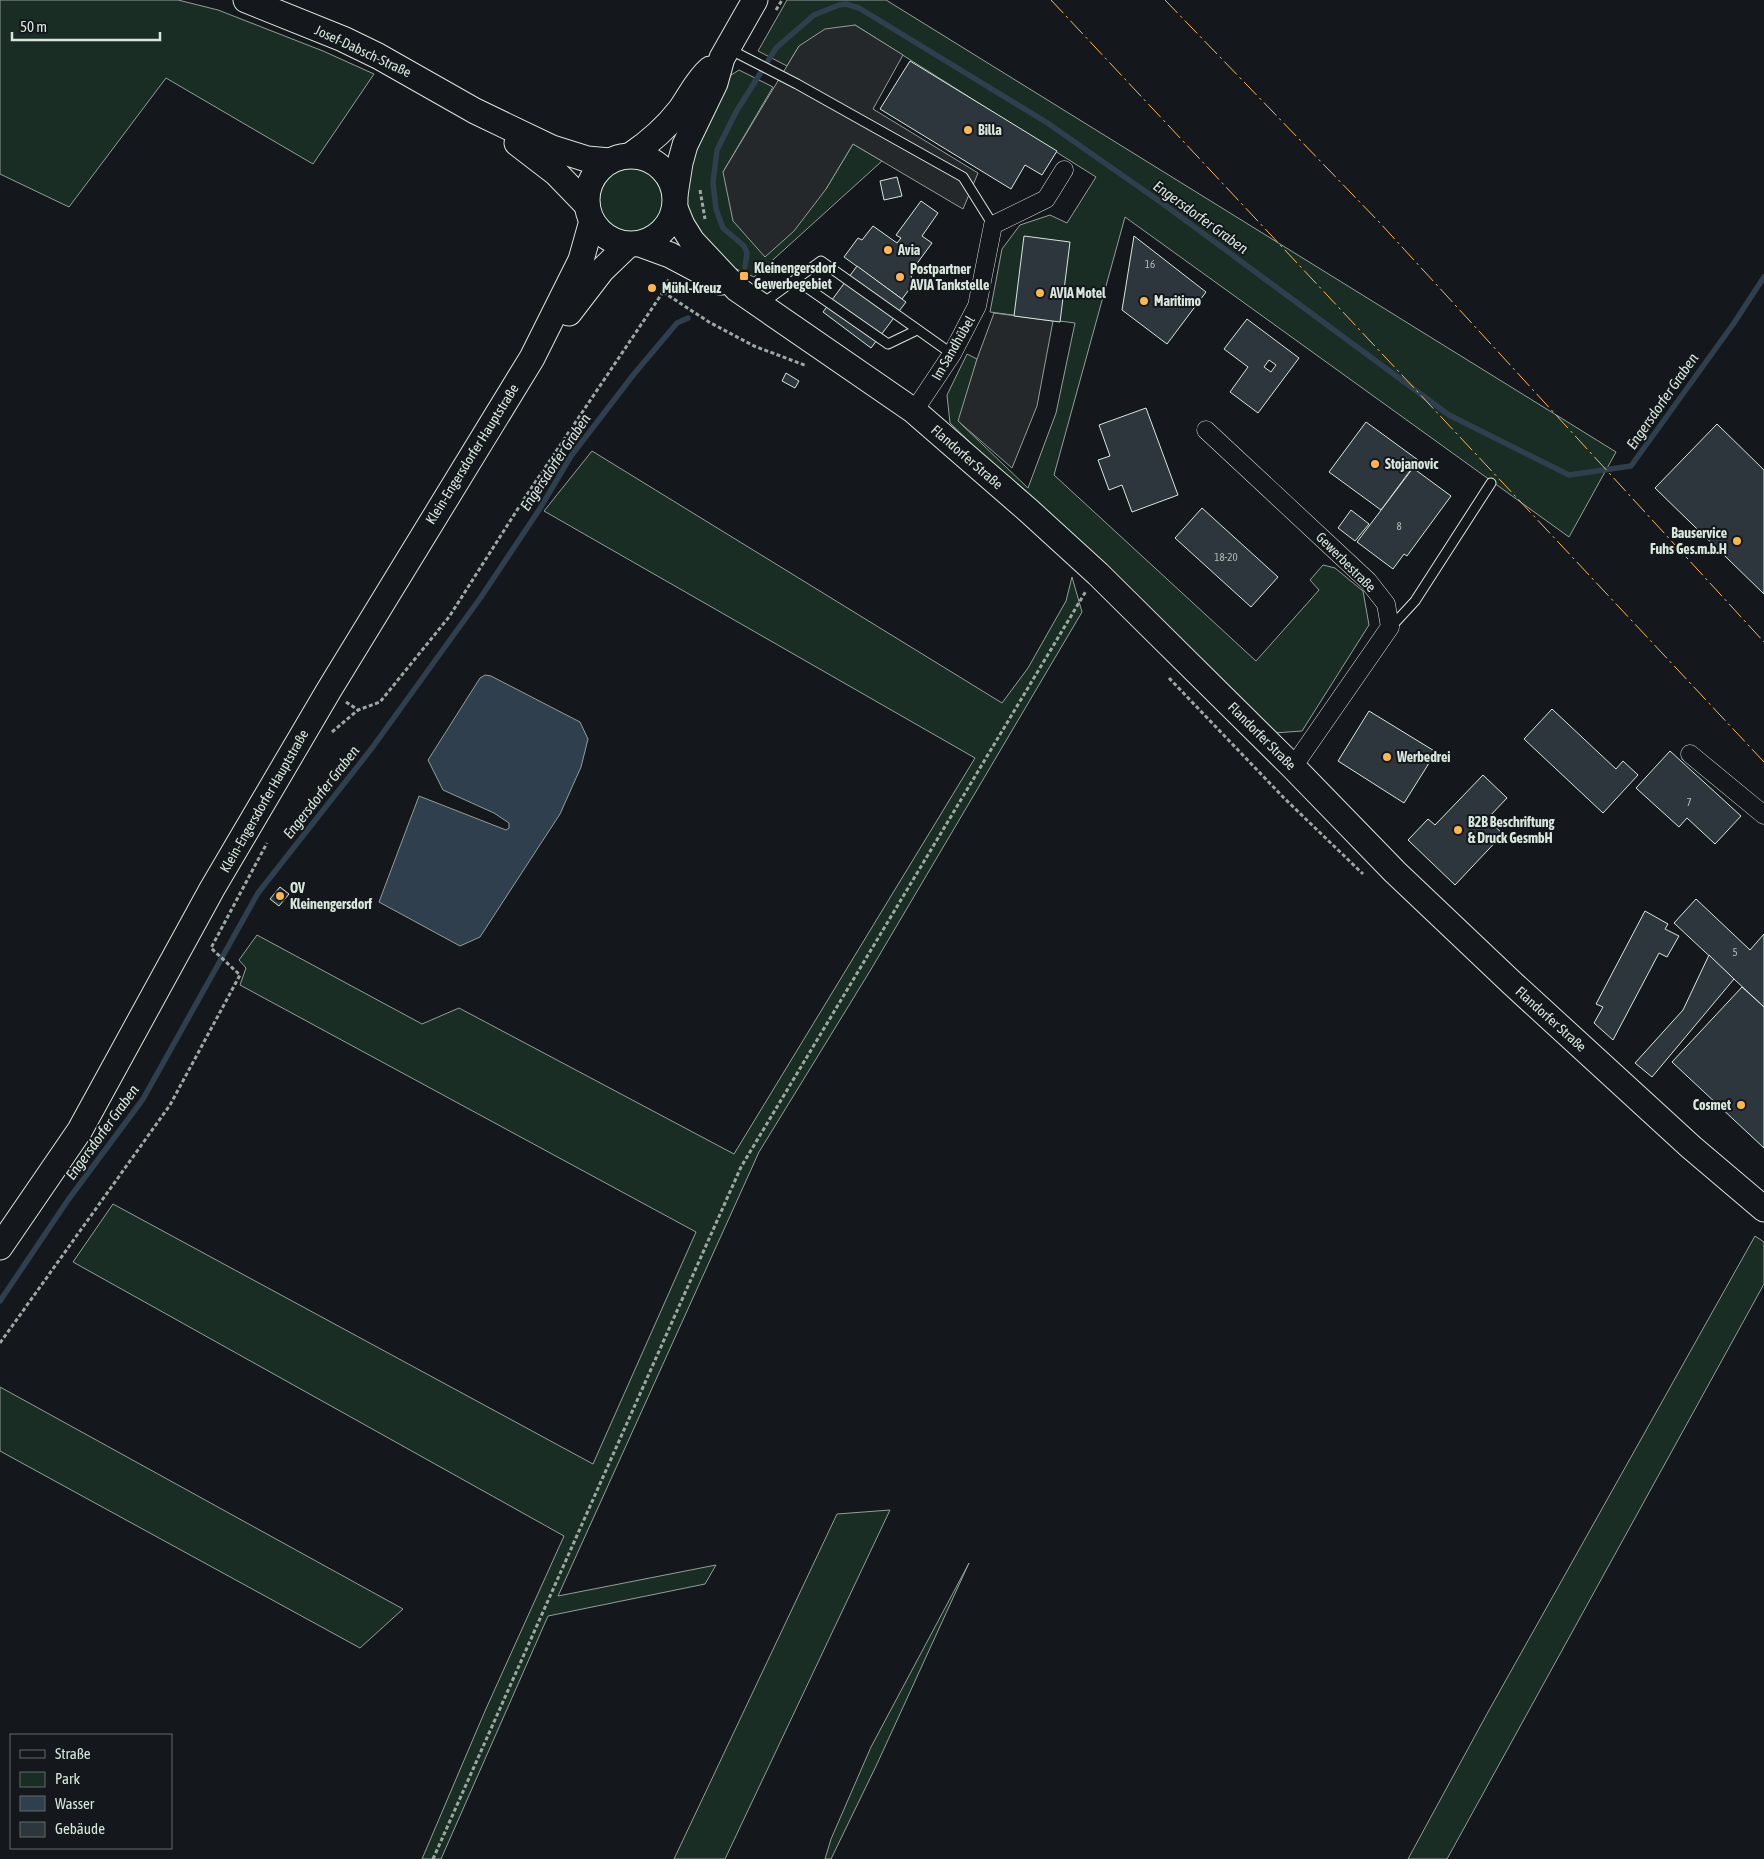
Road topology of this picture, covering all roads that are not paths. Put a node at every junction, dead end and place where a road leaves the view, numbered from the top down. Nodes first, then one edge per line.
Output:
1 (246, 0) edge
2 (755, 0) edge
3 (725, 53) junction
4 (475, 111) junction
5 (621, 158) junction
6 (1064, 170) dead end
7 (675, 201) junction
8 (589, 213) junction
9 (993, 224) junction
10 (634, 245) junction
11 (685, 250) junction
12 (796, 280) junction
13 (760, 305) junction
14 (917, 330) junction
15 (952, 354) junction
16 (532, 358) junction
17 (914, 411) junction
18 (1206, 430) dead end
19 (1491, 483) dead end
20 (1390, 627) junction
21 (1690, 754) dead end
22 (1293, 767) junction
23 (1764, 815) edge
24 (1764, 1209) edge
25 (0, 1247) edge

1 - 4 main road, Josef-Dabsch-Straße
2 - 3 main road
3 - 5 main road
3 - 7 main road
3 - 9 lane
4 - 5 main road, Josef-Dabsch-Straße
4 - 8 main road, Josef-Dabsch-Straße
5 - 7 main road
5 - 8 main road
6 - 9 street
7 - 10 main road
7 - 11 main road, Flandorfer Straße
8 - 10 main road
8 - 16 main road
9 - 15 street, Im Sandhübel
10 - 11 main road, Flandorfer Straße
10 - 16 main road
11 - 13 main road, Flandorfer Straße
12 - 13 lane
12 - 14 lane
12 - 14 lane
13 - 17 main road, Flandorfer Straße
14 - 15 lane
15 - 17 street, Im Sandhübel
16 - 25 main road, Klein-Engersdorfer Hauptstraße
17 - 22 main road, Flandorfer Straße
18 - 20 street, Gewerbestraße
19 - 20 lane
20 - 22 street
21 - 23 street
22 - 24 main road, Flandorfer Straße

